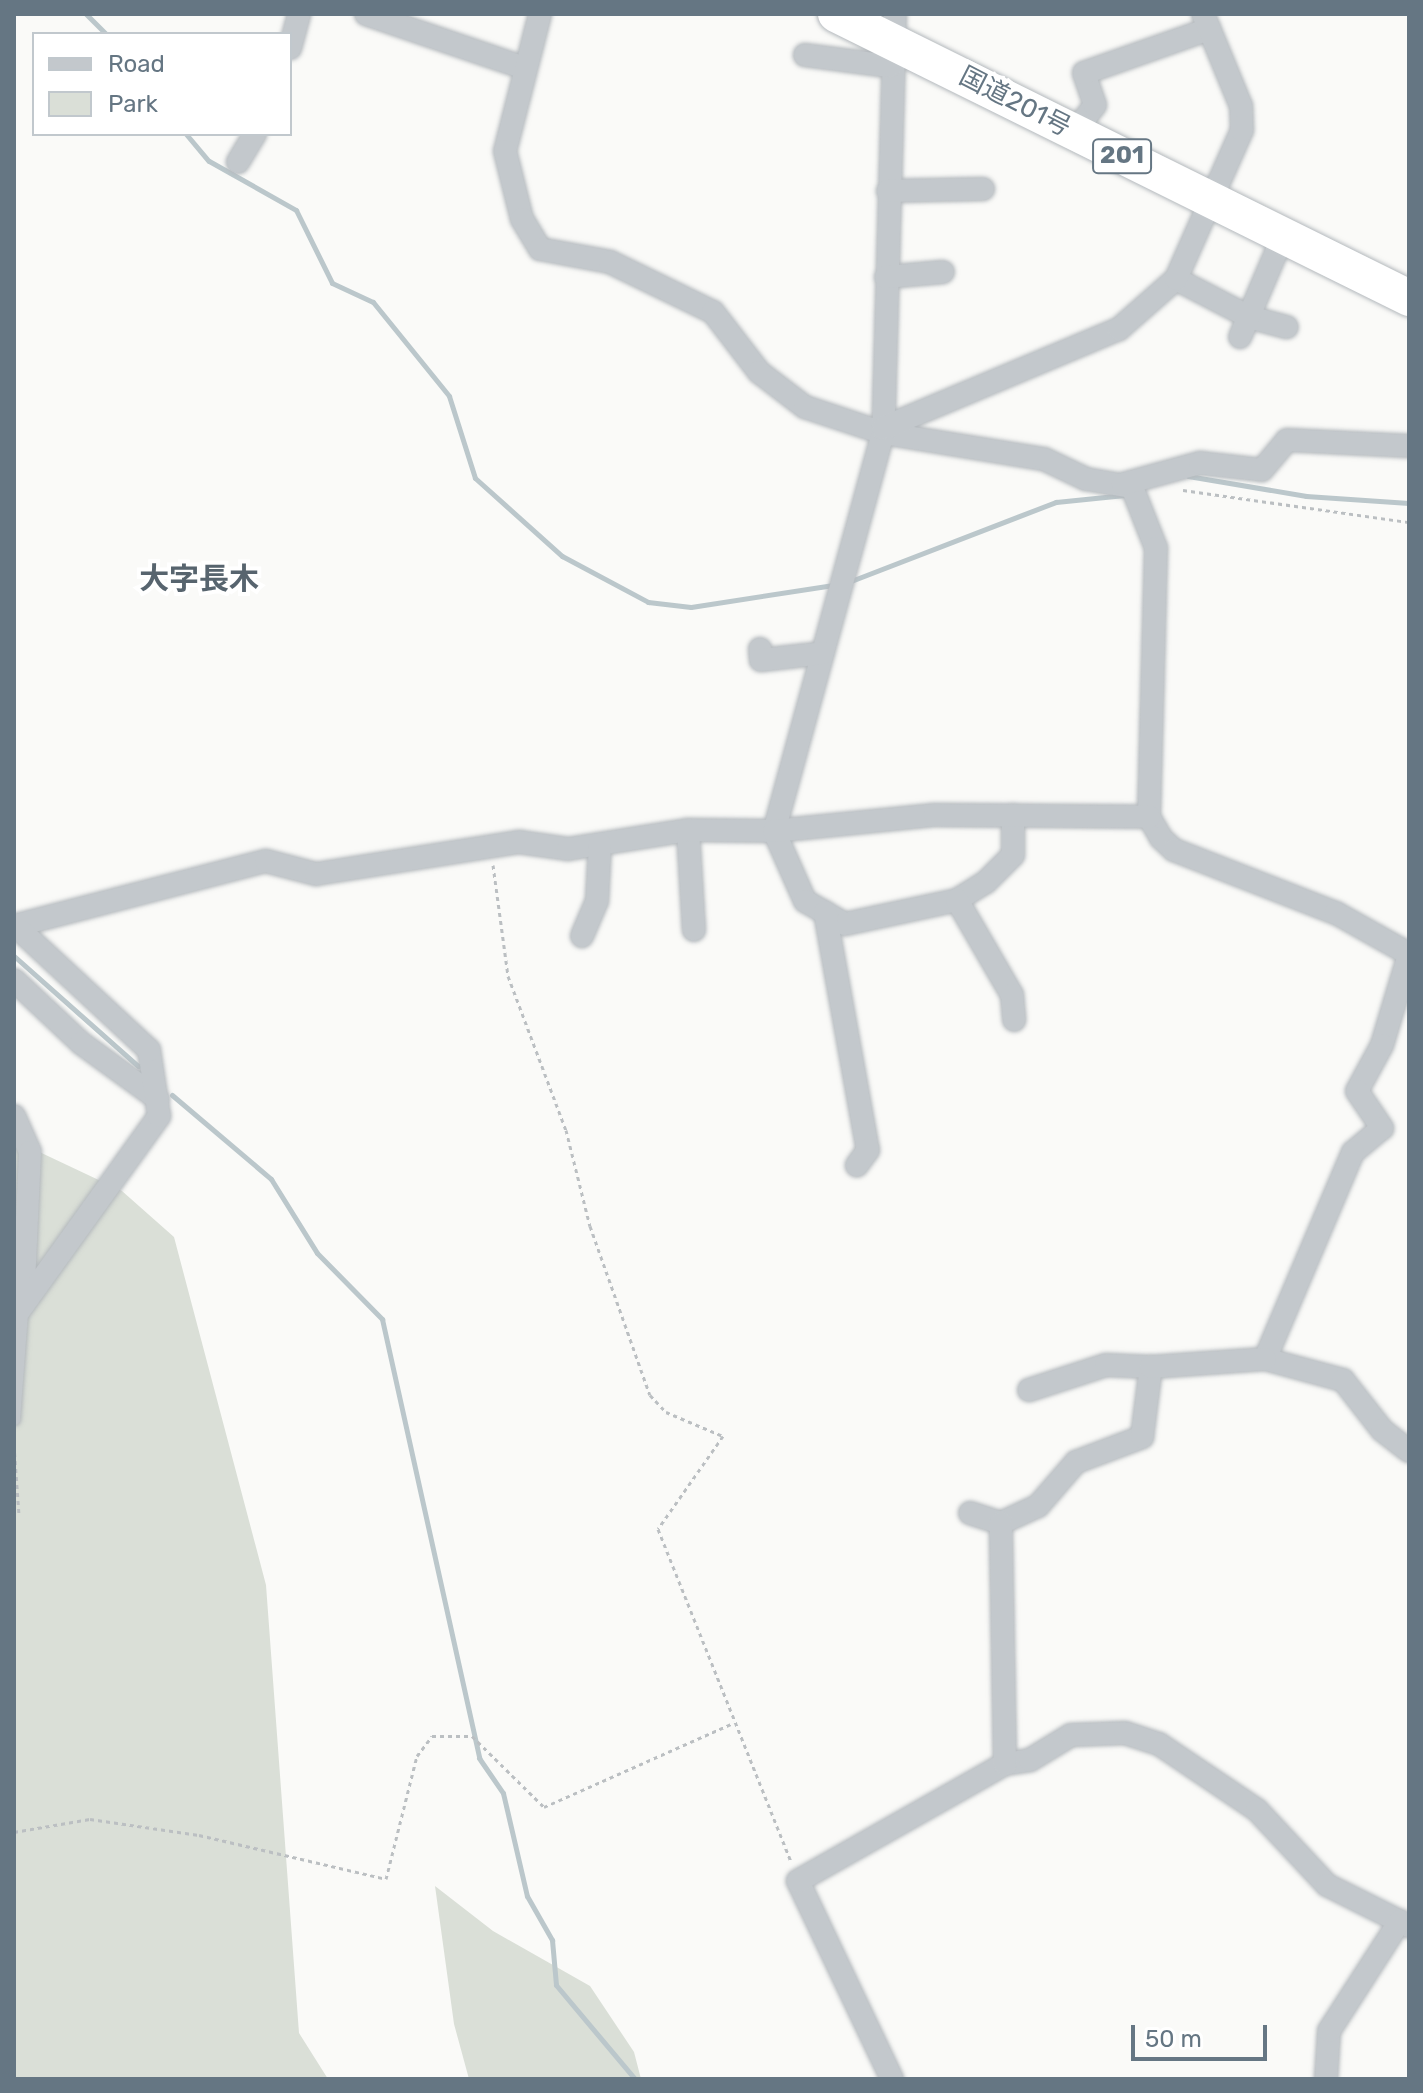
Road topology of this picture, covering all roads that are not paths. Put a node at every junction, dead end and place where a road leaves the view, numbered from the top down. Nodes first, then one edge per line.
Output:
1 (299, 14) edge
2 (366, 14) edge
3 (540, 14) edge
4 (836, 14) edge
5 (1206, 21) edge
6 (292, 40) edge
7 (891, 40) edge
8 (805, 55) dead end
9 (525, 68) junction
10 (1074, 132) junction
11 (254, 136) edge
12 (238, 162) dead end
13 (983, 189) dead end
14 (888, 191) junction
15 (1207, 198) junction
16 (1283, 236) junction
17 (943, 272) dead end
18 (886, 277) junction
19 (1176, 279) junction
20 (1409, 298) edge
21 (1244, 327) junction
22 (1287, 327) dead end
23 (883, 431) junction
24 (1409, 446) edge
25 (1134, 494) junction
26 (760, 649) dead end
27 (823, 653) junction
28 (1013, 815) junction
29 (1149, 817) junction
30 (688, 830) junction
31 (774, 831) junction
32 (600, 844) junction
33 (957, 900) junction
34 (825, 912) junction
35 (17, 928) edge
36 (694, 930) dead end
37 (582, 936) dead end
38 (1409, 954) edge
39 (14, 980) edge
40 (1014, 1020) dead end
41 (158, 1099) junction
42 (14, 1116) edge
43 (857, 1165) dead end
44 (18, 1312) edge
45 (1265, 1359) junction
46 (1151, 1367) junction
47 (1029, 1390) dead end
48 (14, 1419) edge
49 (1409, 1451) edge
50 (970, 1513) dead end
51 (1001, 1523) junction
52 (1005, 1764) junction
53 (1405, 1923) edge
54 (892, 2079) edge
55 (1326, 2079) edge

1 - 6 street
2 - 9 street
3 - 9 street
4 - 7 highway, 国道201号 / 201
5 - 10 street
5 - 15 street
7 - 8 street
7 - 10 highway, 国道201号 / 201
7 - 14 street
9 - 23 street
10 - 15 highway, 国道201号 / 201
11 - 12 street
13 - 14 street
14 - 18 street
15 - 16 highway, 国道201号 / 201
15 - 19 street
16 - 20 highway, 国道201号 / 201
16 - 21 street
17 - 18 street
18 - 23 street
19 - 21 street
19 - 23 street
21 - 22 street
23 - 25 street
23 - 27 street
24 - 25 street
25 - 29 street
26 - 27 street
27 - 31 street
28 - 29 street
28 - 31 street
28 - 33 street
29 - 38 street
30 - 31 street
30 - 32 street
30 - 36 street
31 - 34 street
32 - 35 street
32 - 37 street
33 - 34 street
33 - 40 street
34 - 43 street
35 - 41 street
38 - 45 street
39 - 41 street
41 - 44 street
42 - 44 street
44 - 48 lane
45 - 46 street
45 - 49 street
46 - 47 street
46 - 51 street
50 - 51 street
51 - 52 street
52 - 53 street
52 - 54 street
53 - 55 street

